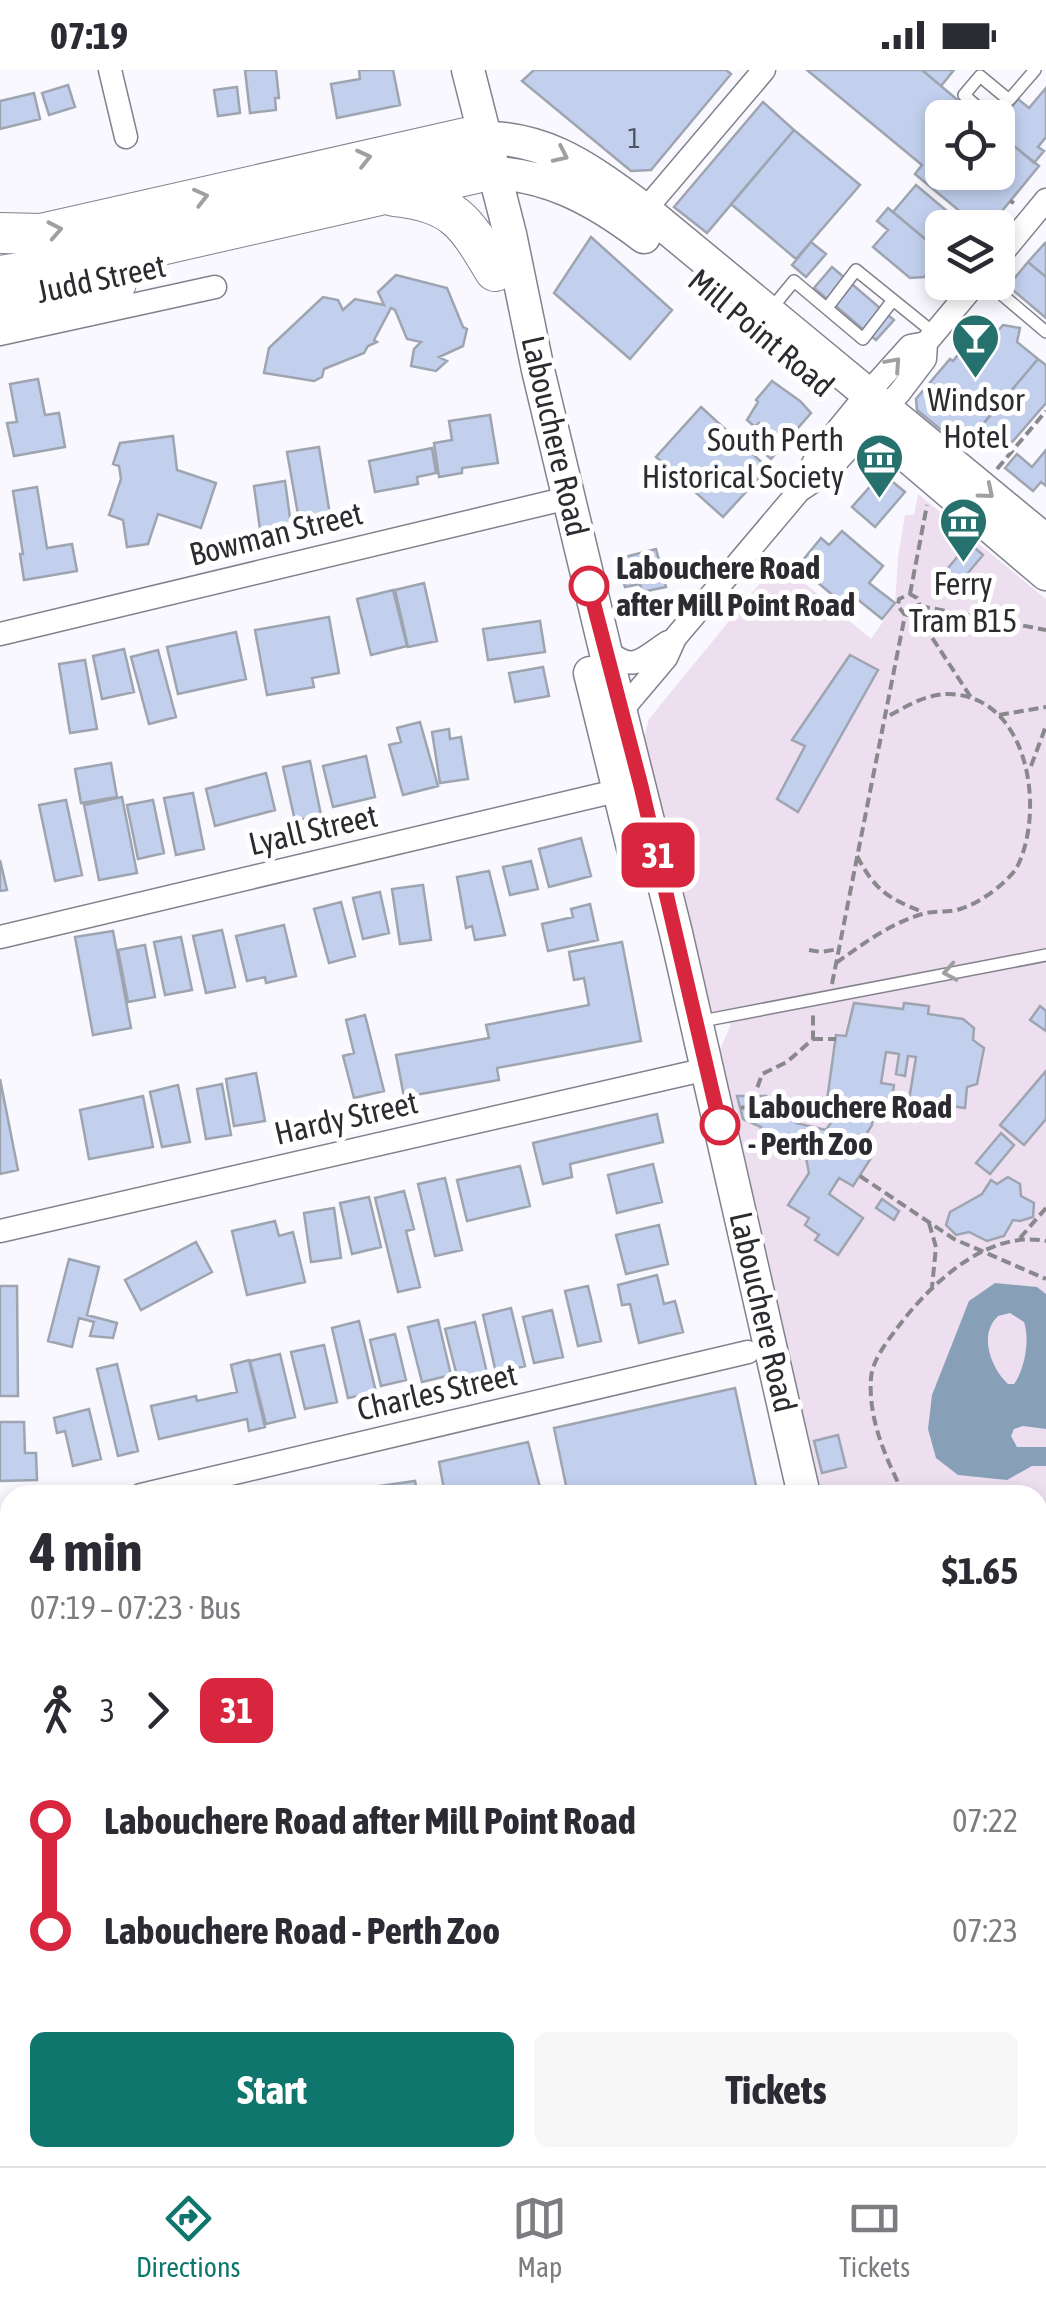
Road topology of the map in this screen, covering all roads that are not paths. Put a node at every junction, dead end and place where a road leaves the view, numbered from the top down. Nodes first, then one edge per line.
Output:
1 (110, 70) edge
2 (450, 70) edge
3 (468, 70) edge
4 (764, 70) edge
5 (1035, 70) edge
6 (970, 100) edge
7 (1008, 100) edge
8 (1009, 100) edge
9 (1009, 100) edge
10 (126, 137) dead end
11 (480, 155) junction
12 (561, 186) junction
13 (369, 199) junction
14 (1046, 200) edge
15 (645, 210) junction
16 (0, 233) edge
17 (1015, 237) edge
18 (503, 252) junction
19 (0, 276) edge
20 (215, 287) dead end
21 (893, 300) junction
22 (962, 300) edge
23 (1009, 300) edge
24 (827, 308) junction
25 (0, 310) edge
26 (769, 313) junction
27 (1046, 332) edge
28 (0, 334) edge
29 (930, 338) junction
30 (869, 410) junction
31 (557, 500) junction
32 (1046, 541) edge
33 (1046, 574) edge
34 (0, 634) edge
35 (675, 638) junction
36 (611, 687) junction
37 (630, 788) junction
38 (0, 937) edge
39 (1046, 954) edge
40 (697, 1022) junction
41 (696, 1071) junction
42 (0, 1231) edge
43 (748, 1352) junction
44 (183, 1485) edge
45 (781, 1485) edge
46 (801, 1485) edge

1 - 10 street
2 - 11 main road
3 - 11 main road
4 - 15 street
5 - 7 lane
5 - 8 lane
6 - 9 lane
11 - 12 main road, Mill Point Road
11 - 13 highway
11 -> 15 main road, Mill Point Road
16 -> 11 highway
11 - 18 main road, Labouchere Road
12 - 18 main road
12 - 30 main road, Mill Point Road
13 - 18 highway
13 - 19 highway
13 - 25 highway
14 - 17 street
15 - 26 main road, Mill Point Road
18 - 31 main road, Labouchere Road
20 - 28 street, Judd Street
21 - 24 lane
21 - 24 lane
21 - 29 lane
22 - 29 street
23 - 27 lane
24 - 26 lane
26 - 30 main road, Mill Point Road
29 - 30 street
30 -> 32 main road, Mill Point Road
30 - 33 main road, Mill Point Road
30 - 35 street
31 - 34 street, Bowman Street
31 - 36 main road, Labouchere Road
31 - 36 main road, Labouchere Road
35 - 36 street
35 - 36 street
36 - 37 main road, Labouchere Road
37 - 38 street, Lyall Street
37 - 40 main road, Labouchere Road
37 - 41 main road, Labouchere Road
39 -> 40 lane
40 - 41 main road, Labouchere Road
41 - 42 street, Hardy Street
41 - 43 main road, Labouchere Road
41 - 46 main road, Labouchere Road
43 - 44 street, Charles Street
43 - 45 main road, Labouchere Road

